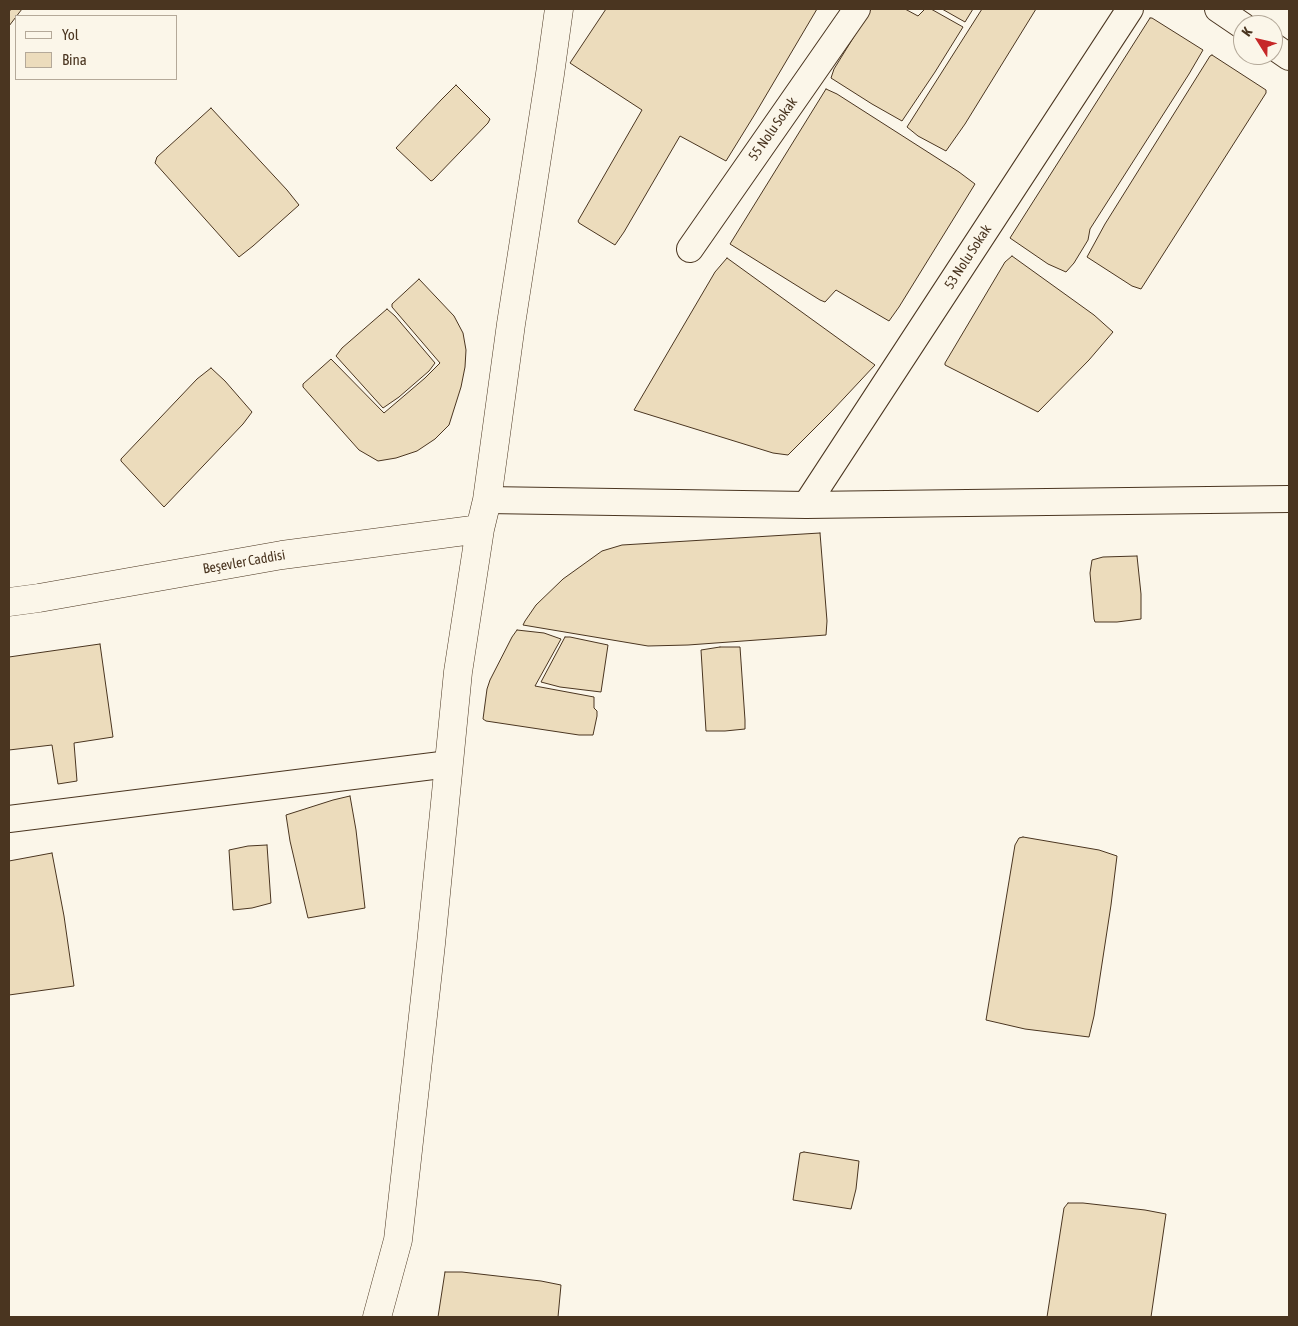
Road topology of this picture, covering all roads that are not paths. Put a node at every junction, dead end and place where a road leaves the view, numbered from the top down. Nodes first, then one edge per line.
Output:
1 (558, 9) edge
2 (857, 9) edge
3 (1130, 9) edge
4 (1218, 9) edge
5 (1233, 19) edge
6 (690, 249) dead end
7 (1289, 499) edge
8 (487, 500) junction
9 (806, 505) junction
10 (480, 529) junction
11 (9, 602) edge
12 (449, 764) junction
13 (9, 819) edge
14 (377, 1317) edge

1 - 8 street
2 - 6 street, 55 Nolu Sokak
3 - 9 street, 53 Nolu Sokak
4 - 5 street
7 - 9 street
8 - 9 street
8 - 10 street
10 - 11 street, Beşevler Caddisi
10 - 12 street
12 - 13 street
12 - 14 street

